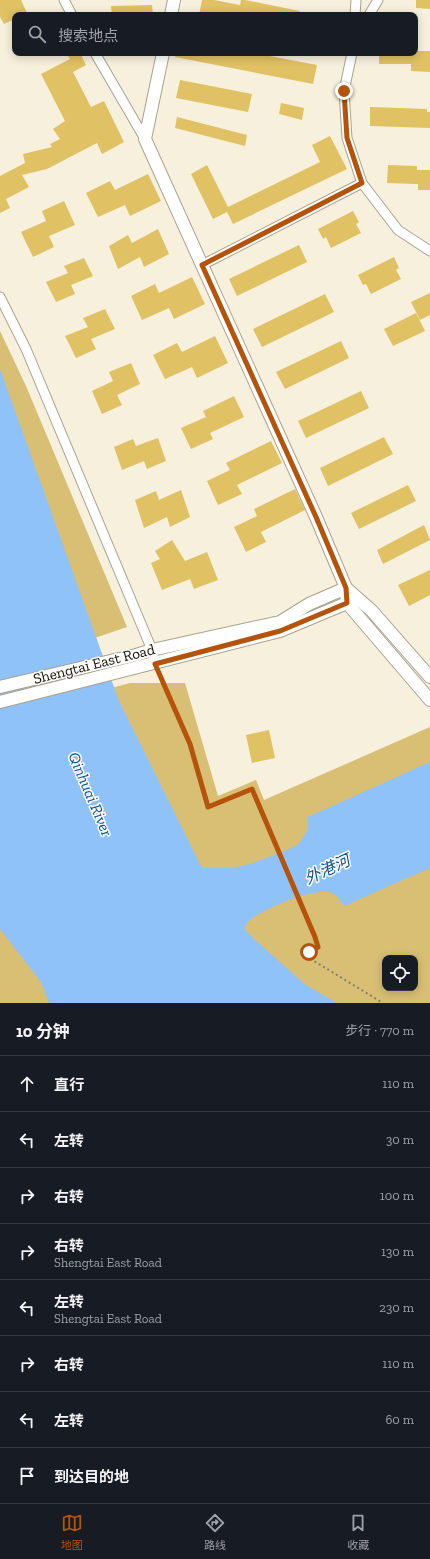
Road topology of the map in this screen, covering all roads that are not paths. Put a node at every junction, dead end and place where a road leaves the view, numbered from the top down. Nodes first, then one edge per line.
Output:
1 (64, 0) edge
2 (174, 0) edge
3 (356, 0) edge
4 (378, 0) edge
5 (70, 12) edge
6 (172, 12) edge
7 (355, 12) edge
8 (371, 12) edge
9 (97, 56) edge
10 (162, 56) edge
11 (351, 56) edge
12 (145, 139) junction
13 (362, 183) junction
14 (430, 251) edge
15 (202, 265) junction
16 (0, 297) edge
17 (346, 588) junction
18 (347, 603) junction
19 (152, 650) junction
20 (155, 664) junction
21 (430, 677) edge
22 (0, 687) edge
23 (430, 700) edge
24 (0, 702) edge

1 - 5 street
2 - 6 main road
3 - 7 street
4 - 8 street
9 - 12 street
10 - 12 main road
11 - 13 street
12 - 15 main road
13 - 14 street
13 - 15 street
15 - 17 main road
16 - 19 street
17 - 18 main road
17 - 19 main road, Shengtai East Road
17 - 21 main road
18 - 20 main road, Shengtai East Road
18 - 23 main road
19 - 20 street
19 - 22 main road, Shengtai East Road
20 - 24 main road, Shengtai East Road

